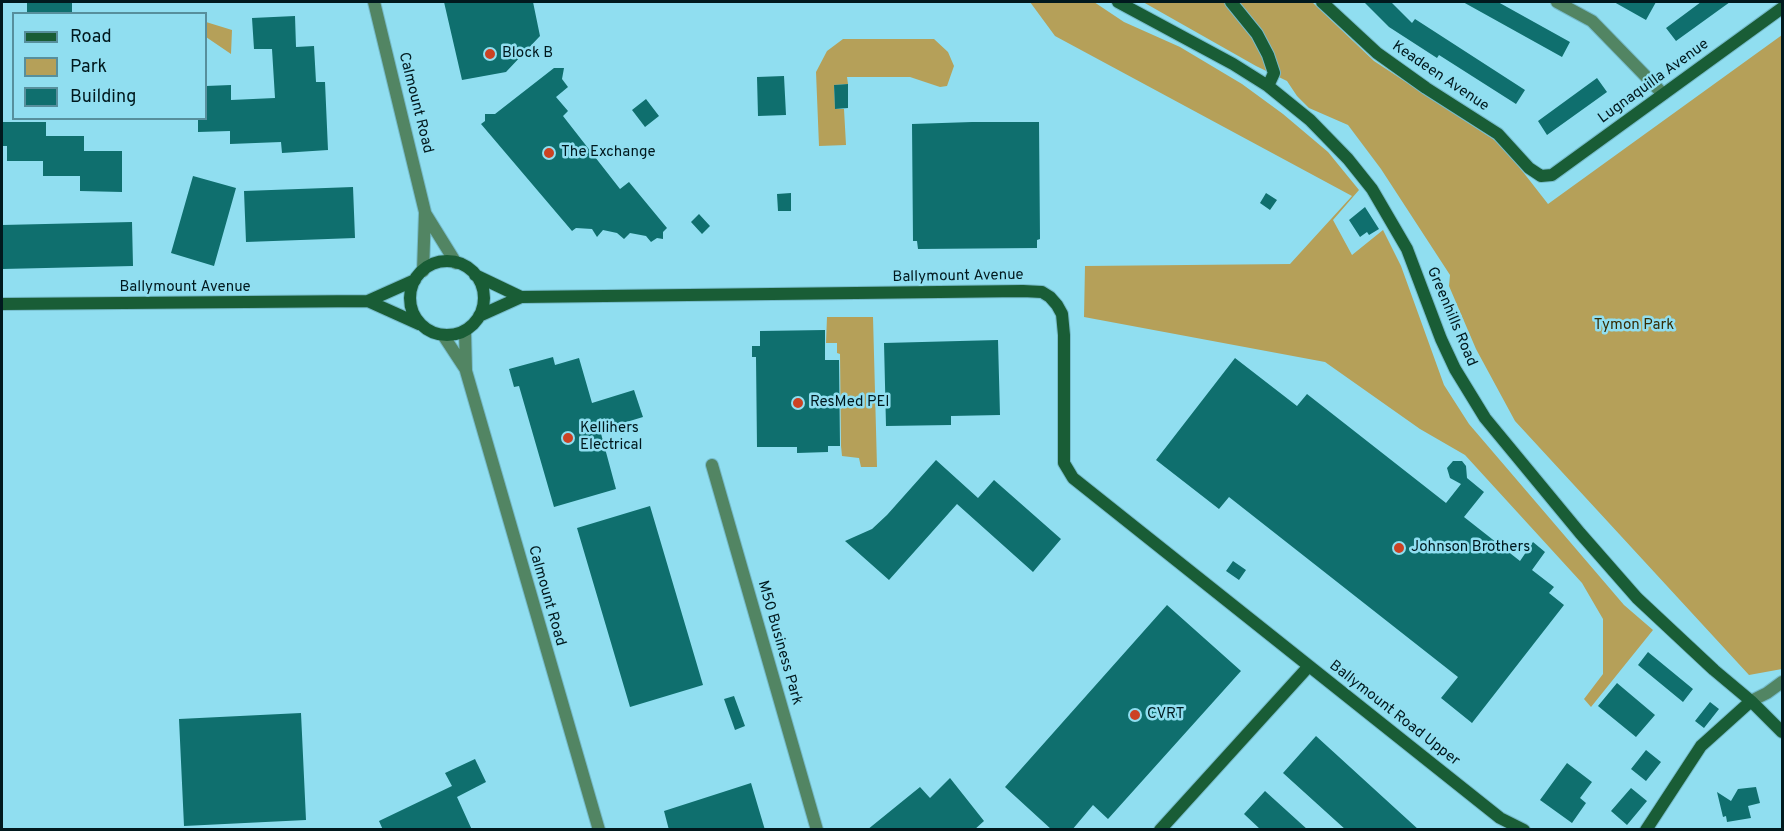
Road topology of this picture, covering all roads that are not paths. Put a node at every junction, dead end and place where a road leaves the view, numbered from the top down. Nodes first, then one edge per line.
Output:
1 (374, 2) edge
2 (1118, 2) edge
3 (1231, 2) edge
4 (1322, 2) edge
5 (1557, 2) edge
6 (1782, 8) edge
7 (1268, 86) junction
8 (1663, 93) junction
9 (1541, 176) joint
10 (425, 212) junction
11 (456, 263) junction
12 (475, 274) junction
13 (419, 275) junction
14 (521, 297) junction
15 (368, 301) junction
16 (2, 304) edge
17 (479, 316) junction
18 (420, 325) junction
19 (465, 331) junction
20 (442, 335) junction
21 (466, 371) junction
22 (712, 465) dead end
23 (1309, 666) junction
24 (1782, 682) edge
25 (1751, 701) junction
26 (1782, 732) edge
27 (599, 830) edge
28 (818, 830) edge
29 (1160, 830) edge
30 (1524, 830) edge
31 (1646, 830) edge

1 - 10 street, Calmount Road
2 - 7 street, Greenhills Road
3 - 7 street
4 - 9 street, Keadeen Avenue
5 - 8 street
6 - 8 street, Lugnaquilla Avenue
7 - 25 street, Greenhills Road
8 - 9 street, Lugnaquilla Avenue
10 - 11 street, Calmount Road
10 - 13 street, Calmount Road
11 - 12 street
11 - 13 street
12 - 14 street, Ballymount Avenue
12 - 17 street
13 - 15 street, Ballymount Avenue
13 - 18 street
14 - 17 street, Ballymount Avenue
14 - 23 street, Ballymount Avenue
15 - 16 street, Ballymount Avenue
15 - 18 street, Ballymount Avenue
17 - 19 street
18 - 20 street
19 - 20 street
19 - 21 street, Calmount Road
20 - 21 street, Calmount Road
21 - 27 street, Calmount Road
22 - 28 street, M50 Business Park
23 - 29 street, Ballymount Road Upper
23 - 30 street, Ballymount Road Upper
24 - 25 street
25 - 26 street, Greenhills Road
25 - 31 street

